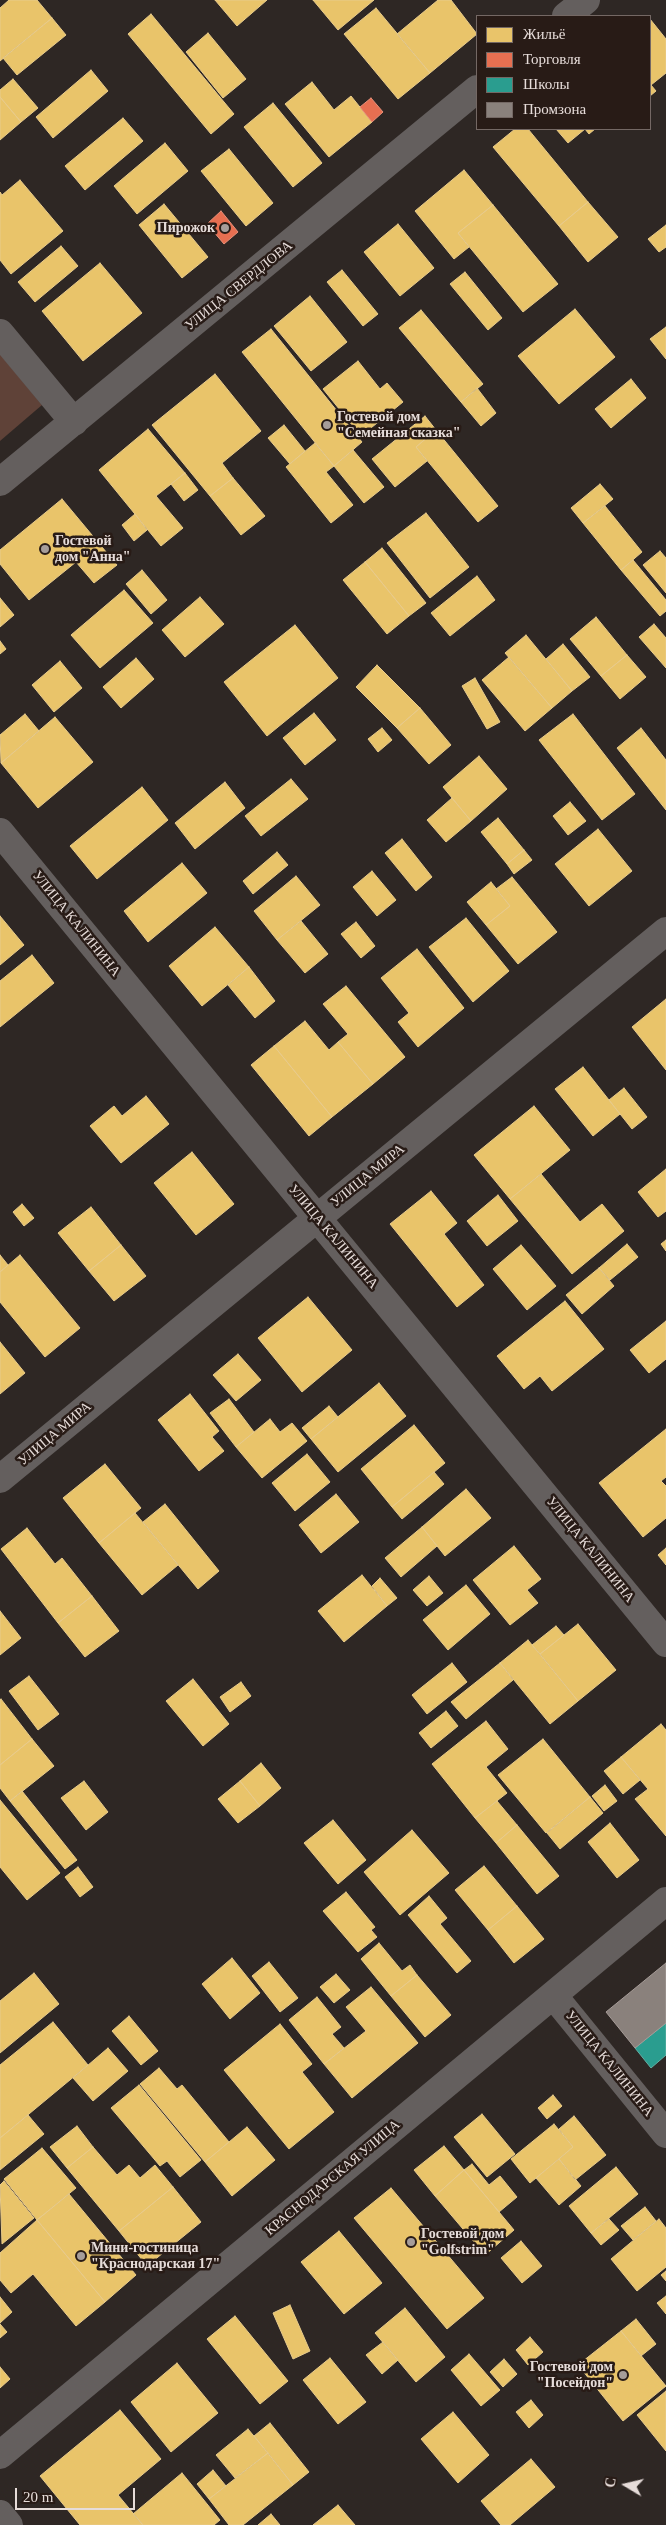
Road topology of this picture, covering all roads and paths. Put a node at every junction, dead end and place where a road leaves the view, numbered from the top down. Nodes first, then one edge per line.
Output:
1 (586, 0) edge
2 (567, 15) edge
3 (476, 90) edge
4 (0, 333) edge
5 (74, 422) junction
6 (0, 482) edge
7 (0, 832) edge
8 (666, 930) edge
9 (317, 1218) junction
10 (0, 1479) edge
11 (666, 1643) edge
12 (666, 1901) edge
13 (553, 1995) junction
14 (666, 2134) edge
15 (0, 2455) edge
16 (0, 2514) edge
17 (9, 2525) edge

1 - 2 street
3 - 5 street, УЛИЦА СВЕРДЛОВА
4 - 5 street
5 - 6 street, УЛИЦА СВЕРДЛОВА
7 - 9 street, УЛИЦА КАЛИНИНА
8 - 9 street, УЛИЦА МИРА
9 - 10 street, УЛИЦА МИРА
9 - 11 street, УЛИЦА КАЛИНИНА
12 - 13 street, КРАСНОДАРСКАЯ УЛИЦА
13 - 14 street, УЛИЦА КАЛИНИНА
13 - 15 street, КРАСНОДАРСКАЯ УЛИЦА
16 - 17 street

